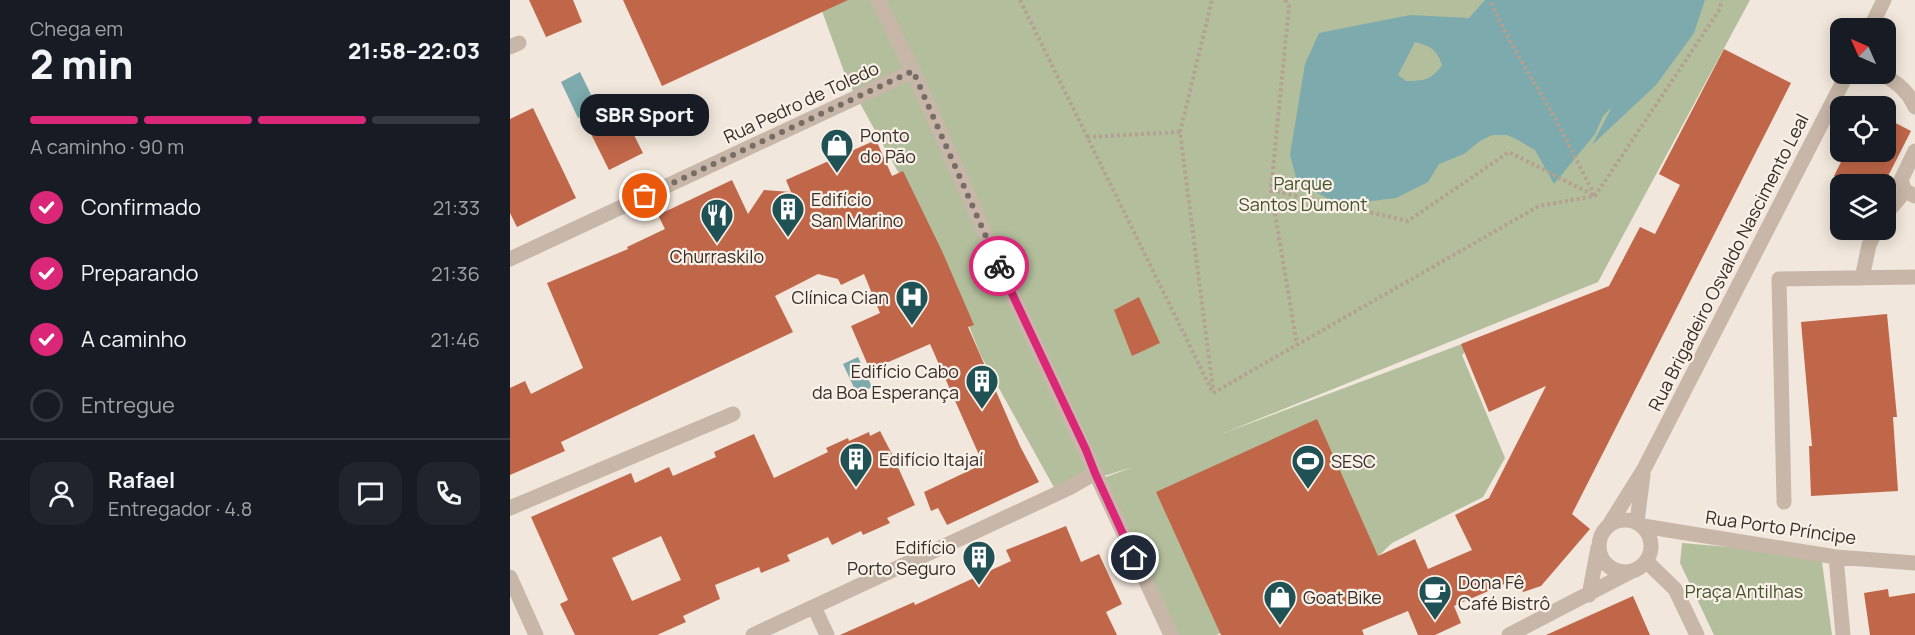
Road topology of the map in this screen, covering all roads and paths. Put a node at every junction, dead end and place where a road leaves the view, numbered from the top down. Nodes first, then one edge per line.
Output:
1 (878, 0) edge
2 (1020, 0) edge
3 (1212, 0) edge
4 (1285, 0) edge
5 (1490, 0) edge
6 (1721, 0) edge
7 (1884, 0) edge
8 (1875, 18) edge
9 (913, 71) junction
10 (1896, 77) edge
11 (1915, 81) edge
12 (1842, 84) edge
13 (1896, 84) edge
14 (1915, 107) edge
15 (1180, 132) junction
16 (1087, 137) junction
17 (1915, 151) edge
18 (1911, 168) edge
19 (1271, 190) junction
20 (1910, 193) edge
21 (1595, 196) junction
22 (1896, 205) edge
23 (1872, 240) edge
24 (510, 260) edge
25 (1915, 277) edge
26 (1862, 278) junction
27 (1297, 345) junction
28 (1213, 393) junction
29 (733, 414) dead end
30 (1644, 469) junction
31 (1095, 473) junction
32 (1784, 502) dead end
33 (510, 508) edge
34 (1640, 524) junction
35 (1609, 525) junction
36 (1599, 546) junction
37 (1836, 557) junction
38 (1646, 561) junction
39 (1915, 563) edge
40 (1632, 571) junction
41 (510, 577) edge
42 (1589, 595) junction
43 (814, 607) junction
44 (536, 635) edge
45 (753, 635) edge
46 (827, 635) edge
47 (1171, 635) edge
48 (1509, 635) edge
49 (1696, 635) edge
50 (1843, 635) edge

1 - 9 street
2 - 16 path
3 - 15 path
4 - 19 path
5 - 21 path
6 - 21 path
7 - 8 street
9 - 24 street, Rua Pedro de Toledo
9 - 31 street
10 - 11 street
12 - 30 street, Rua Brigadeiro Osvaldo Nascimento Leal
13 - 14 street
15 - 16 path
15 - 28 path
16 - 28 path
17 - 18 street
18 - 20 street
19 - 21 path
19 - 27 path
20 - 22 street
21 - 27 path
23 - 26 street
25 - 26 street
26 - 32 street
27 - 28 path
29 - 33 street
30 - 34 street, Rua Brigadeiro Osvaldo Nascimento Leal
30 - 35 street, Rua Brigadeiro Osvaldo Nascimento Leal
31 - 43 street
31 - 47 street
34 - 35 street
34 - 37 street, Rua Porto Príncipe
34 - 38 street
35 - 36 street
36 - 40 street
36 - 42 street
37 - 39 street, Rua Porto Príncipe
37 - 50 street
38 - 40 street
38 - 49 street
40 - 42 street
41 - 44 street
42 - 48 street
43 - 45 street
43 - 46 street

